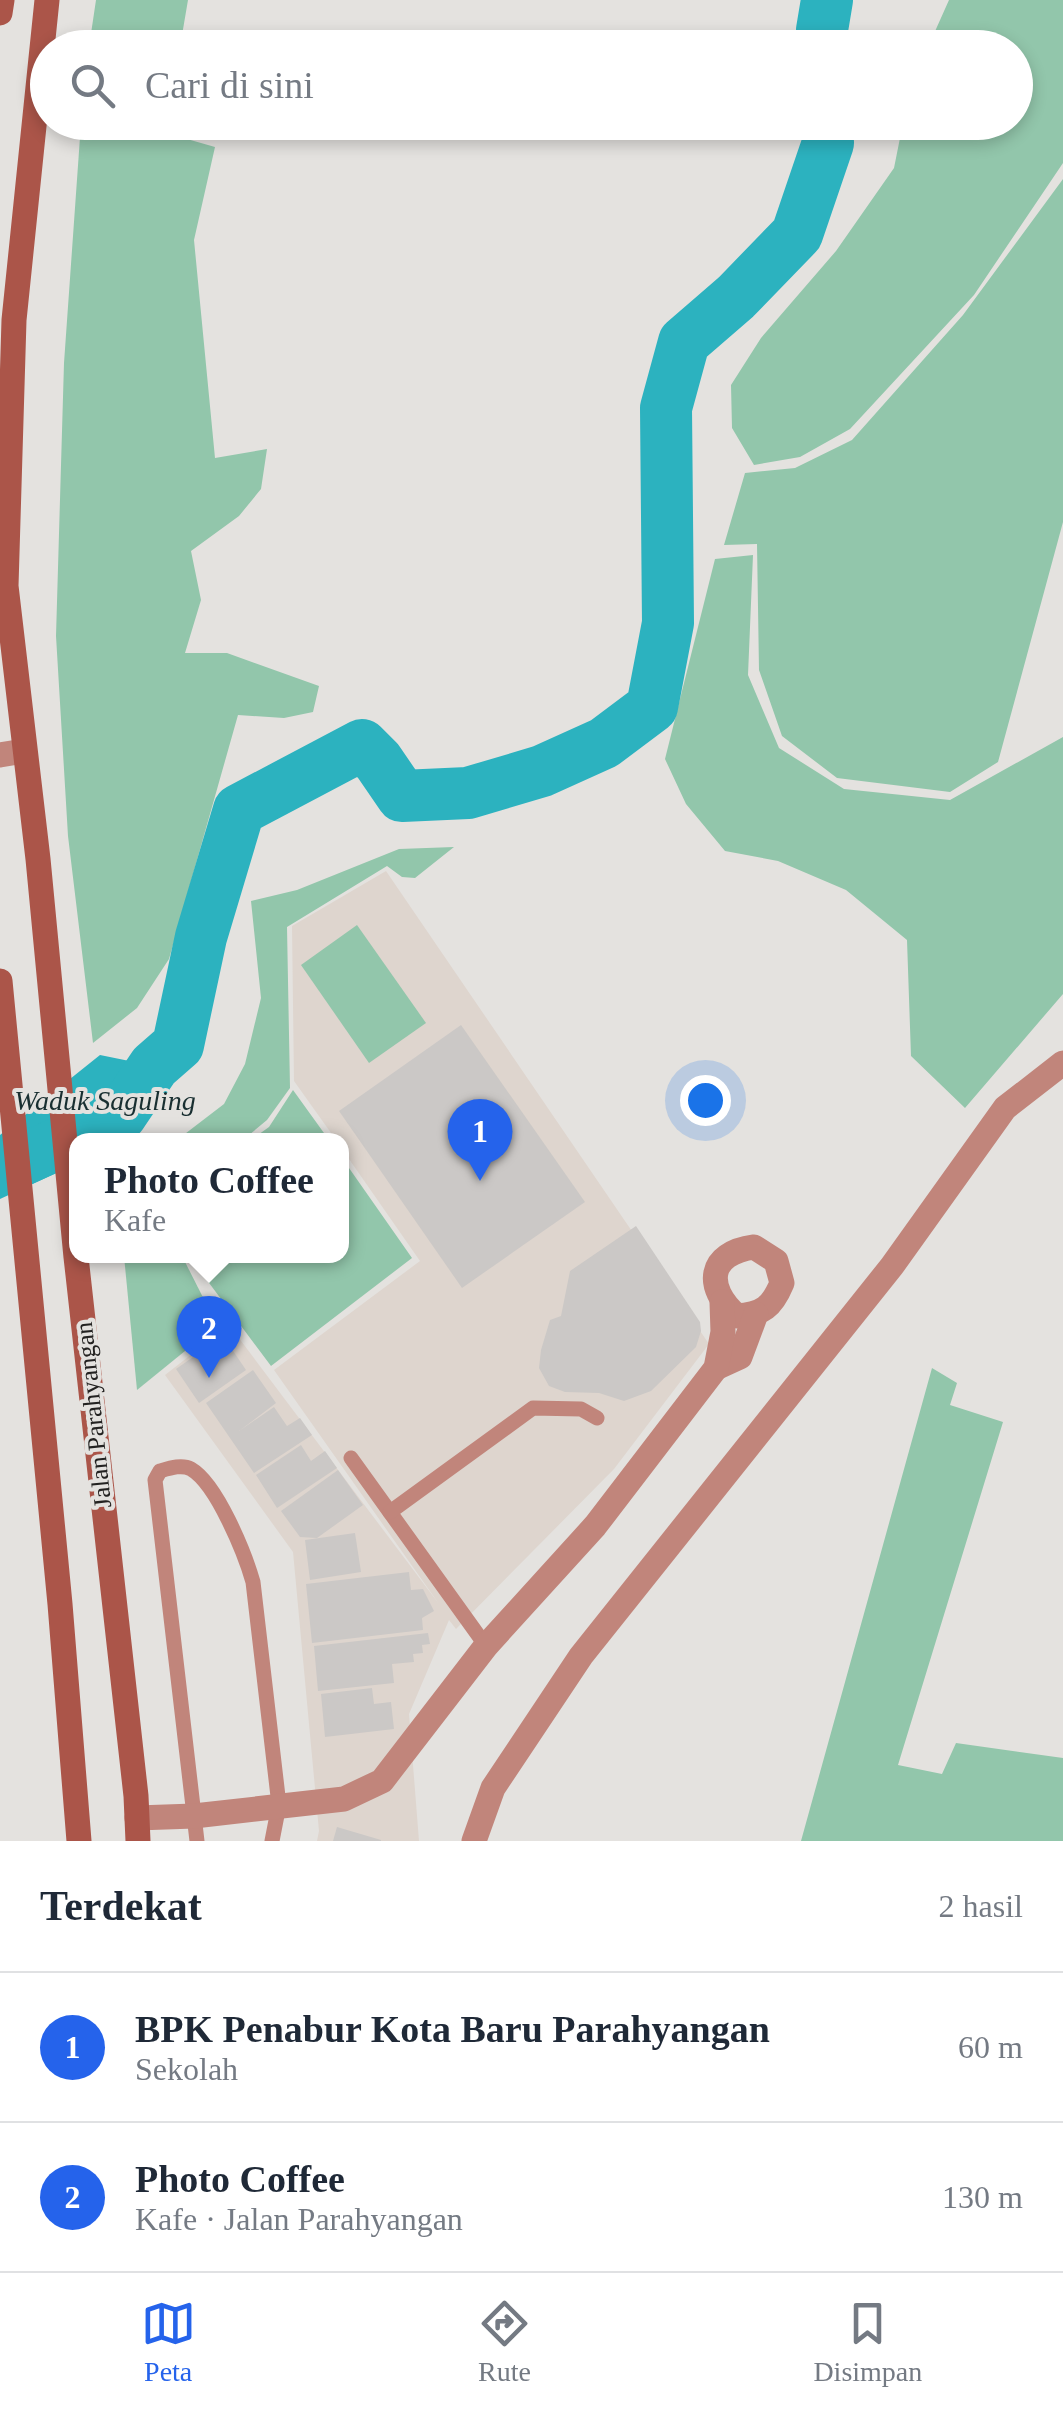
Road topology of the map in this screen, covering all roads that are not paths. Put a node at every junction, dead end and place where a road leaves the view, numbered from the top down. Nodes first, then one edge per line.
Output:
1 (2, 0) edge
2 (48, 0) edge
3 (0, 13) edge
4 (45, 30) edge
5 (33, 140) edge
6 (9, 704) edge
7 (12, 753) edge
8 (0, 981) edge
9 (1063, 1063) edge
10 (69, 1184) edge
11 (77, 1263) edge
12 (722, 1302) junction
13 (756, 1314) junction
14 (716, 1368) junction
15 (597, 1418) dead end
16 (351, 1458) dead end
17 (390, 1512) junction
18 (486, 1646) junction
19 (279, 1805) junction
20 (196, 1828) edge
21 (138, 1830) edge
22 (78, 1841) edge
23 (272, 1841) edge
24 (474, 1841) edge

1 - 3 main road
2 - 4 main road, Jalan Parahyangan
5 - 6 main road, Jalan Parahyangan
6 - 7 main road, Jalan Parahyangan
7 - 10 main road, Jalan Parahyangan
8 - 22 main road, Jalan Parahyangan
9 - 24 street
11 - 21 main road, Jalan Parahyangan
12 - 13 street
12 - 13 street
12 - 14 street
13 - 14 street
14 - 18 street
15 - 17 lane
16 - 17 lane
17 - 18 lane
18 - 19 street
19 - 20 street
19 - 20 lane
19 - 23 lane
20 - 21 street

